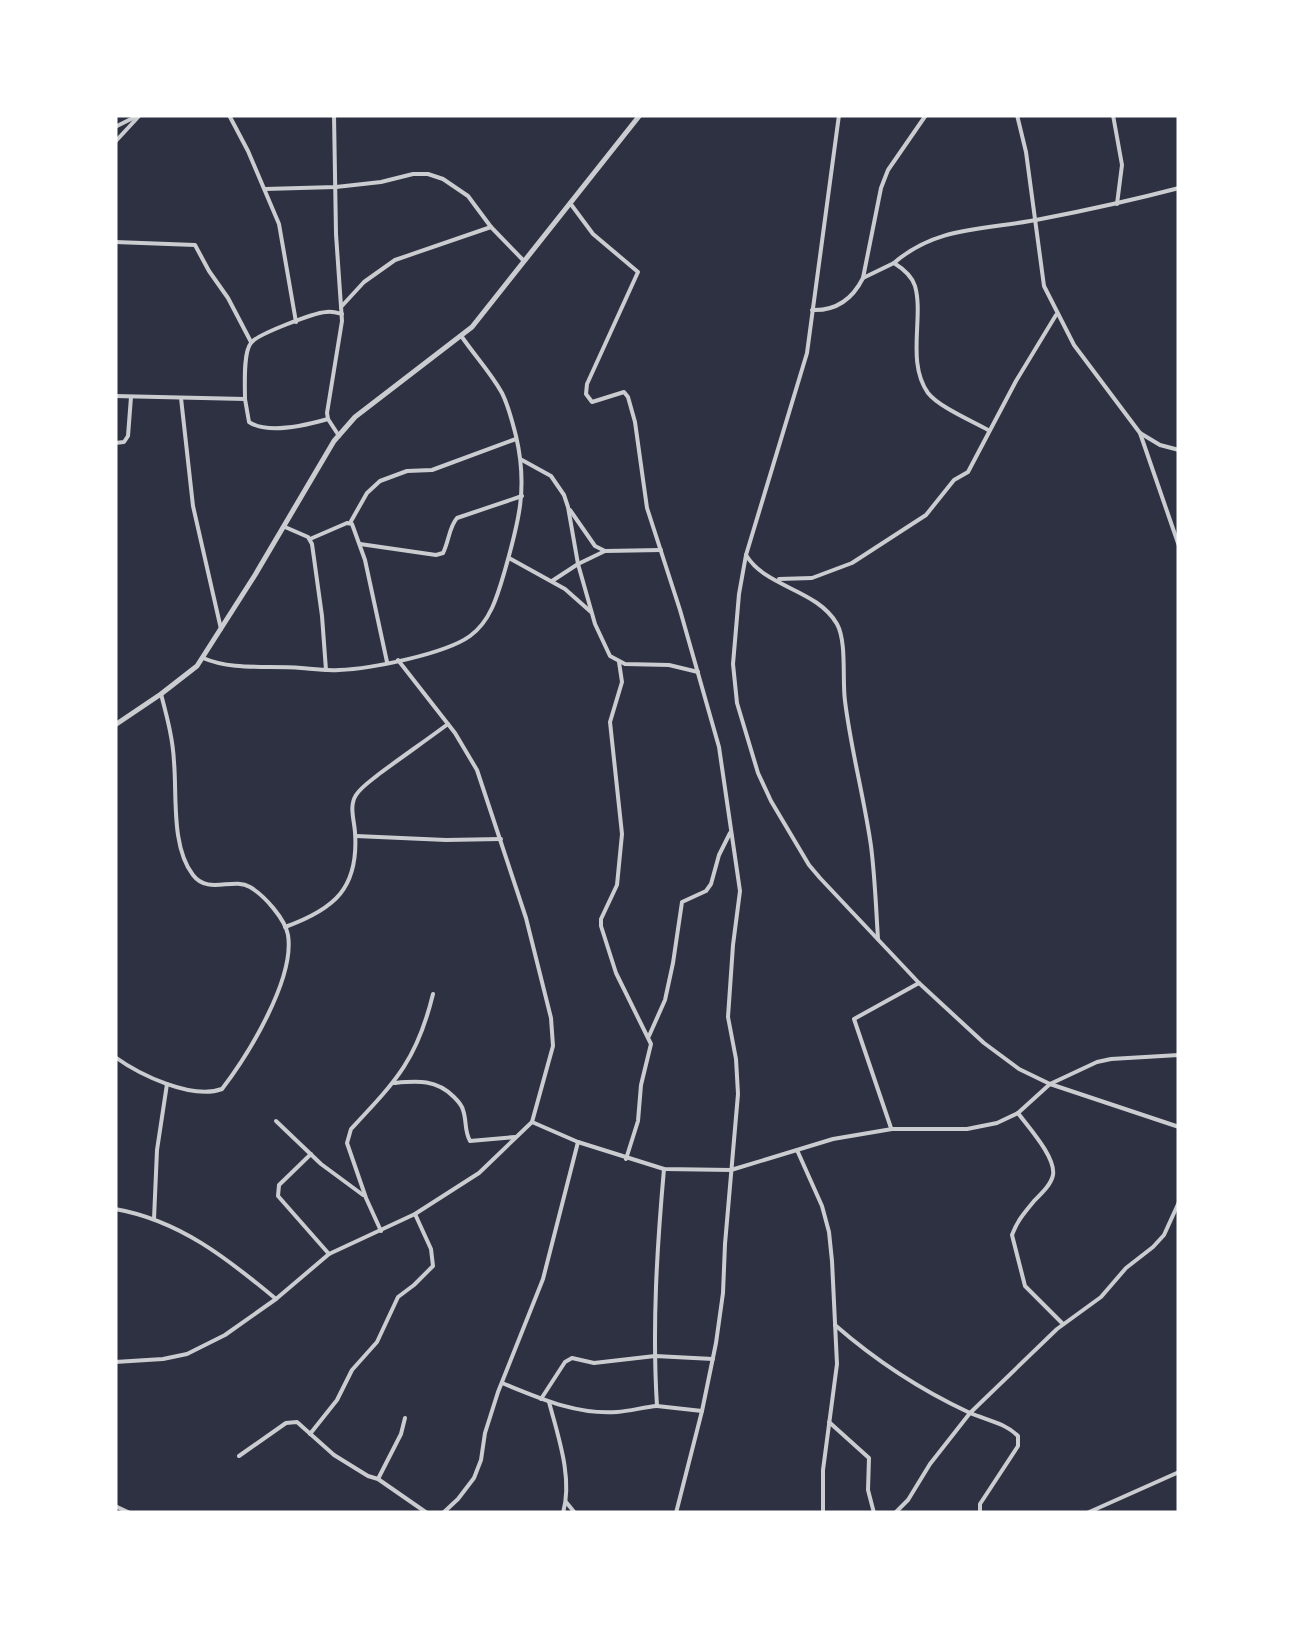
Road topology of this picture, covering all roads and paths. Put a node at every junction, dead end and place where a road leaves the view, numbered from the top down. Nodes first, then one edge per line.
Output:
1 (140, 115) edge
2 (230, 115) edge
3 (334, 115) edge
4 (640, 115) edge
5 (838, 115) edge
6 (926, 115) edge
7 (1017, 115) edge
8 (1113, 115) edge
9 (115, 126) edge
10 (115, 142) edge
11 (336, 188) junction
12 (1179, 188) edge
13 (265, 189) junction
14 (570, 203) junction
15 (1117, 204) junction
16 (1034, 221) junction
17 (491, 227) junction
18 (115, 242) edge
19 (524, 261) junction
20 (894, 264) junction
21 (862, 278) junction
22 (341, 310) junction
23 (812, 310) junction
24 (1056, 314) junction
25 (296, 322) junction
26 (461, 337) junction
27 (251, 342) junction
28 (115, 396) edge
29 (131, 397) junction
30 (182, 398) junction
31 (244, 398) junction
32 (328, 419) junction
33 (989, 430) junction
34 (1140, 433) junction
35 (338, 436) junction
36 (516, 439) junction
37 (115, 443) edge
38 (1179, 450) edge
39 (521, 459) junction
40 (522, 496) junction
41 (568, 507) junction
42 (350, 523) junction
43 (284, 527) junction
44 (310, 539) junction
45 (360, 544) junction
46 (1179, 546) edge
47 (661, 550) junction
48 (605, 552) junction
49 (746, 555) junction
50 (508, 558) junction
51 (578, 564) junction
52 (774, 579) junction
53 (552, 581) junction
54 (592, 612) junction
55 (220, 629) junction
56 (203, 658) junction
57 (398, 660) junction
58 (387, 662) junction
59 (619, 662) junction
60 (326, 670) junction
61 (698, 672) junction
62 (160, 694) junction
63 (448, 724) junction
64 (115, 725) edge
65 (732, 830) junction
66 (356, 836) junction
67 (501, 839) junction
68 (285, 927) junction
69 (878, 939) junction
70 (115, 981) edge
71 (919, 983) junction
72 (433, 994) dead end
73 (115, 996) edge
74 (648, 1036) junction
75 (1179, 1054) edge
76 (115, 1057) edge
77 (394, 1083) junction
78 (167, 1084) junction
79 (1050, 1084) junction
80 (1018, 1112) junction
81 (276, 1121) dead end
82 (532, 1122) junction
83 (1179, 1127) edge
84 (892, 1129) junction
85 (515, 1137) junction
86 (578, 1142) junction
87 (797, 1149) junction
88 (311, 1154) junction
89 (626, 1159) junction
90 (664, 1169) junction
91 (731, 1170) junction
92 (366, 1198) junction
93 (1179, 1202) edge
94 (115, 1209) edge
95 (415, 1214) junction
96 (154, 1219) junction
97 (381, 1231) junction
98 (329, 1254) junction
99 (276, 1300) junction
100 (1063, 1324) junction
101 (835, 1325) junction
102 (655, 1356) junction
103 (713, 1360) junction
104 (115, 1362) edge
105 (502, 1383) junction
106 (542, 1399) junction
107 (549, 1402) junction
108 (657, 1406) junction
109 (702, 1412) junction
110 (970, 1413) junction
111 (405, 1418) dead end
112 (829, 1422) junction
113 (310, 1434) junction
114 (239, 1456) dead end
115 (1179, 1472) edge
116 (378, 1479) junction
117 (566, 1502) junction
118 (115, 1506) edge
119 (130, 1513) edge
120 (428, 1513) edge
121 (443, 1513) edge
122 (563, 1513) edge
123 (576, 1513) edge
124 (676, 1513) edge
125 (823, 1513) edge
126 (874, 1513) edge
127 (895, 1513) edge
128 (980, 1513) edge
129 (1088, 1513) edge

1 - 9 street
1 - 10 street
2 - 13 street
3 - 11 street
4 - 14 street
5 - 23 street
6 - 21 street
7 - 16 street
8 - 15 street
11 - 13 street
11 - 17 street
11 - 22 street
12 - 15 street
13 - 25 street
14 - 19 street
14 - 47 street
15 - 16 street
16 - 20 street
16 - 24 street
17 - 19 street
17 - 22 street
18 - 27 street
19 - 26 street
20 - 21 street
20 - 33 street
21 - 23 street
22 - 25 street
22 - 32 street
23 - 49 street
24 - 33 street
24 - 34 street
25 - 27 street
26 - 35 street
26 - 36 street
27 - 31 street
28 - 29 street
29 - 30 street
29 - 37 street
30 - 31 street
30 - 55 street
31 - 32 street
32 - 35 street
33 - 52 street
34 - 38 street
34 - 46 street
35 - 43 street
36 - 39 street
36 - 42 street
39 - 40 street
39 - 41 street
40 - 45 street
40 - 50 street
41 - 48 street
41 - 51 street
42 - 44 street
42 - 45 street
43 - 44 street
43 - 55 street
44 - 60 street
45 - 58 street
47 - 48 street
47 - 61 street
48 - 51 street
49 - 52 street
49 - 69 street
50 - 53 street
50 - 57 street
51 - 53 street
51 - 54 street
52 - 69 street
53 - 54 street
54 - 59 street
55 - 56 street
56 - 60 street
56 - 62 street
57 - 58 street
57 - 63 street
58 - 60 street
59 - 61 street
59 - 74 street
61 - 65 street
62 - 64 street
62 - 68 street
63 - 66 street
63 - 67 street
65 - 74 street
65 - 91 street
66 - 67 street
66 - 68 street
67 - 82 street
68 - 78 street
69 - 71 street
70 - 73 street
71 - 79 street
71 - 84 street
72 - 77 street
74 - 89 street
75 - 79 street
76 - 78 street
77 - 85 street
77 - 92 street
78 - 96 street
79 - 80 street
79 - 83 street
80 - 84 street
80 - 100 street
81 - 88 street
82 - 85 street
82 - 86 street
84 - 87 street
85 - 95 street
86 - 89 street
86 - 105 street
87 - 91 street
87 - 101 street
88 - 92 street
88 - 98 street
89 - 90 street
90 - 91 street
90 - 102 street
91 - 103 street
92 - 97 street
93 - 100 street
94 - 96 street
95 - 97 street
95 - 113 street
96 - 99 street
97 - 98 street
98 - 99 street
99 - 104 street
100 - 110 street
101 - 110 street
101 - 112 street
102 - 103 street
102 - 106 street
102 - 108 street
103 - 109 street
105 - 106 street
105 - 121 street
106 - 107 street
107 - 108 street
107 - 117 street
108 - 109 street
109 - 124 street
110 - 127 street
110 - 128 street
111 - 116 street
112 - 125 street
112 - 126 street
113 - 114 street
113 - 116 street
115 - 129 street
116 - 120 street
117 - 122 street
117 - 123 street
118 - 119 street

